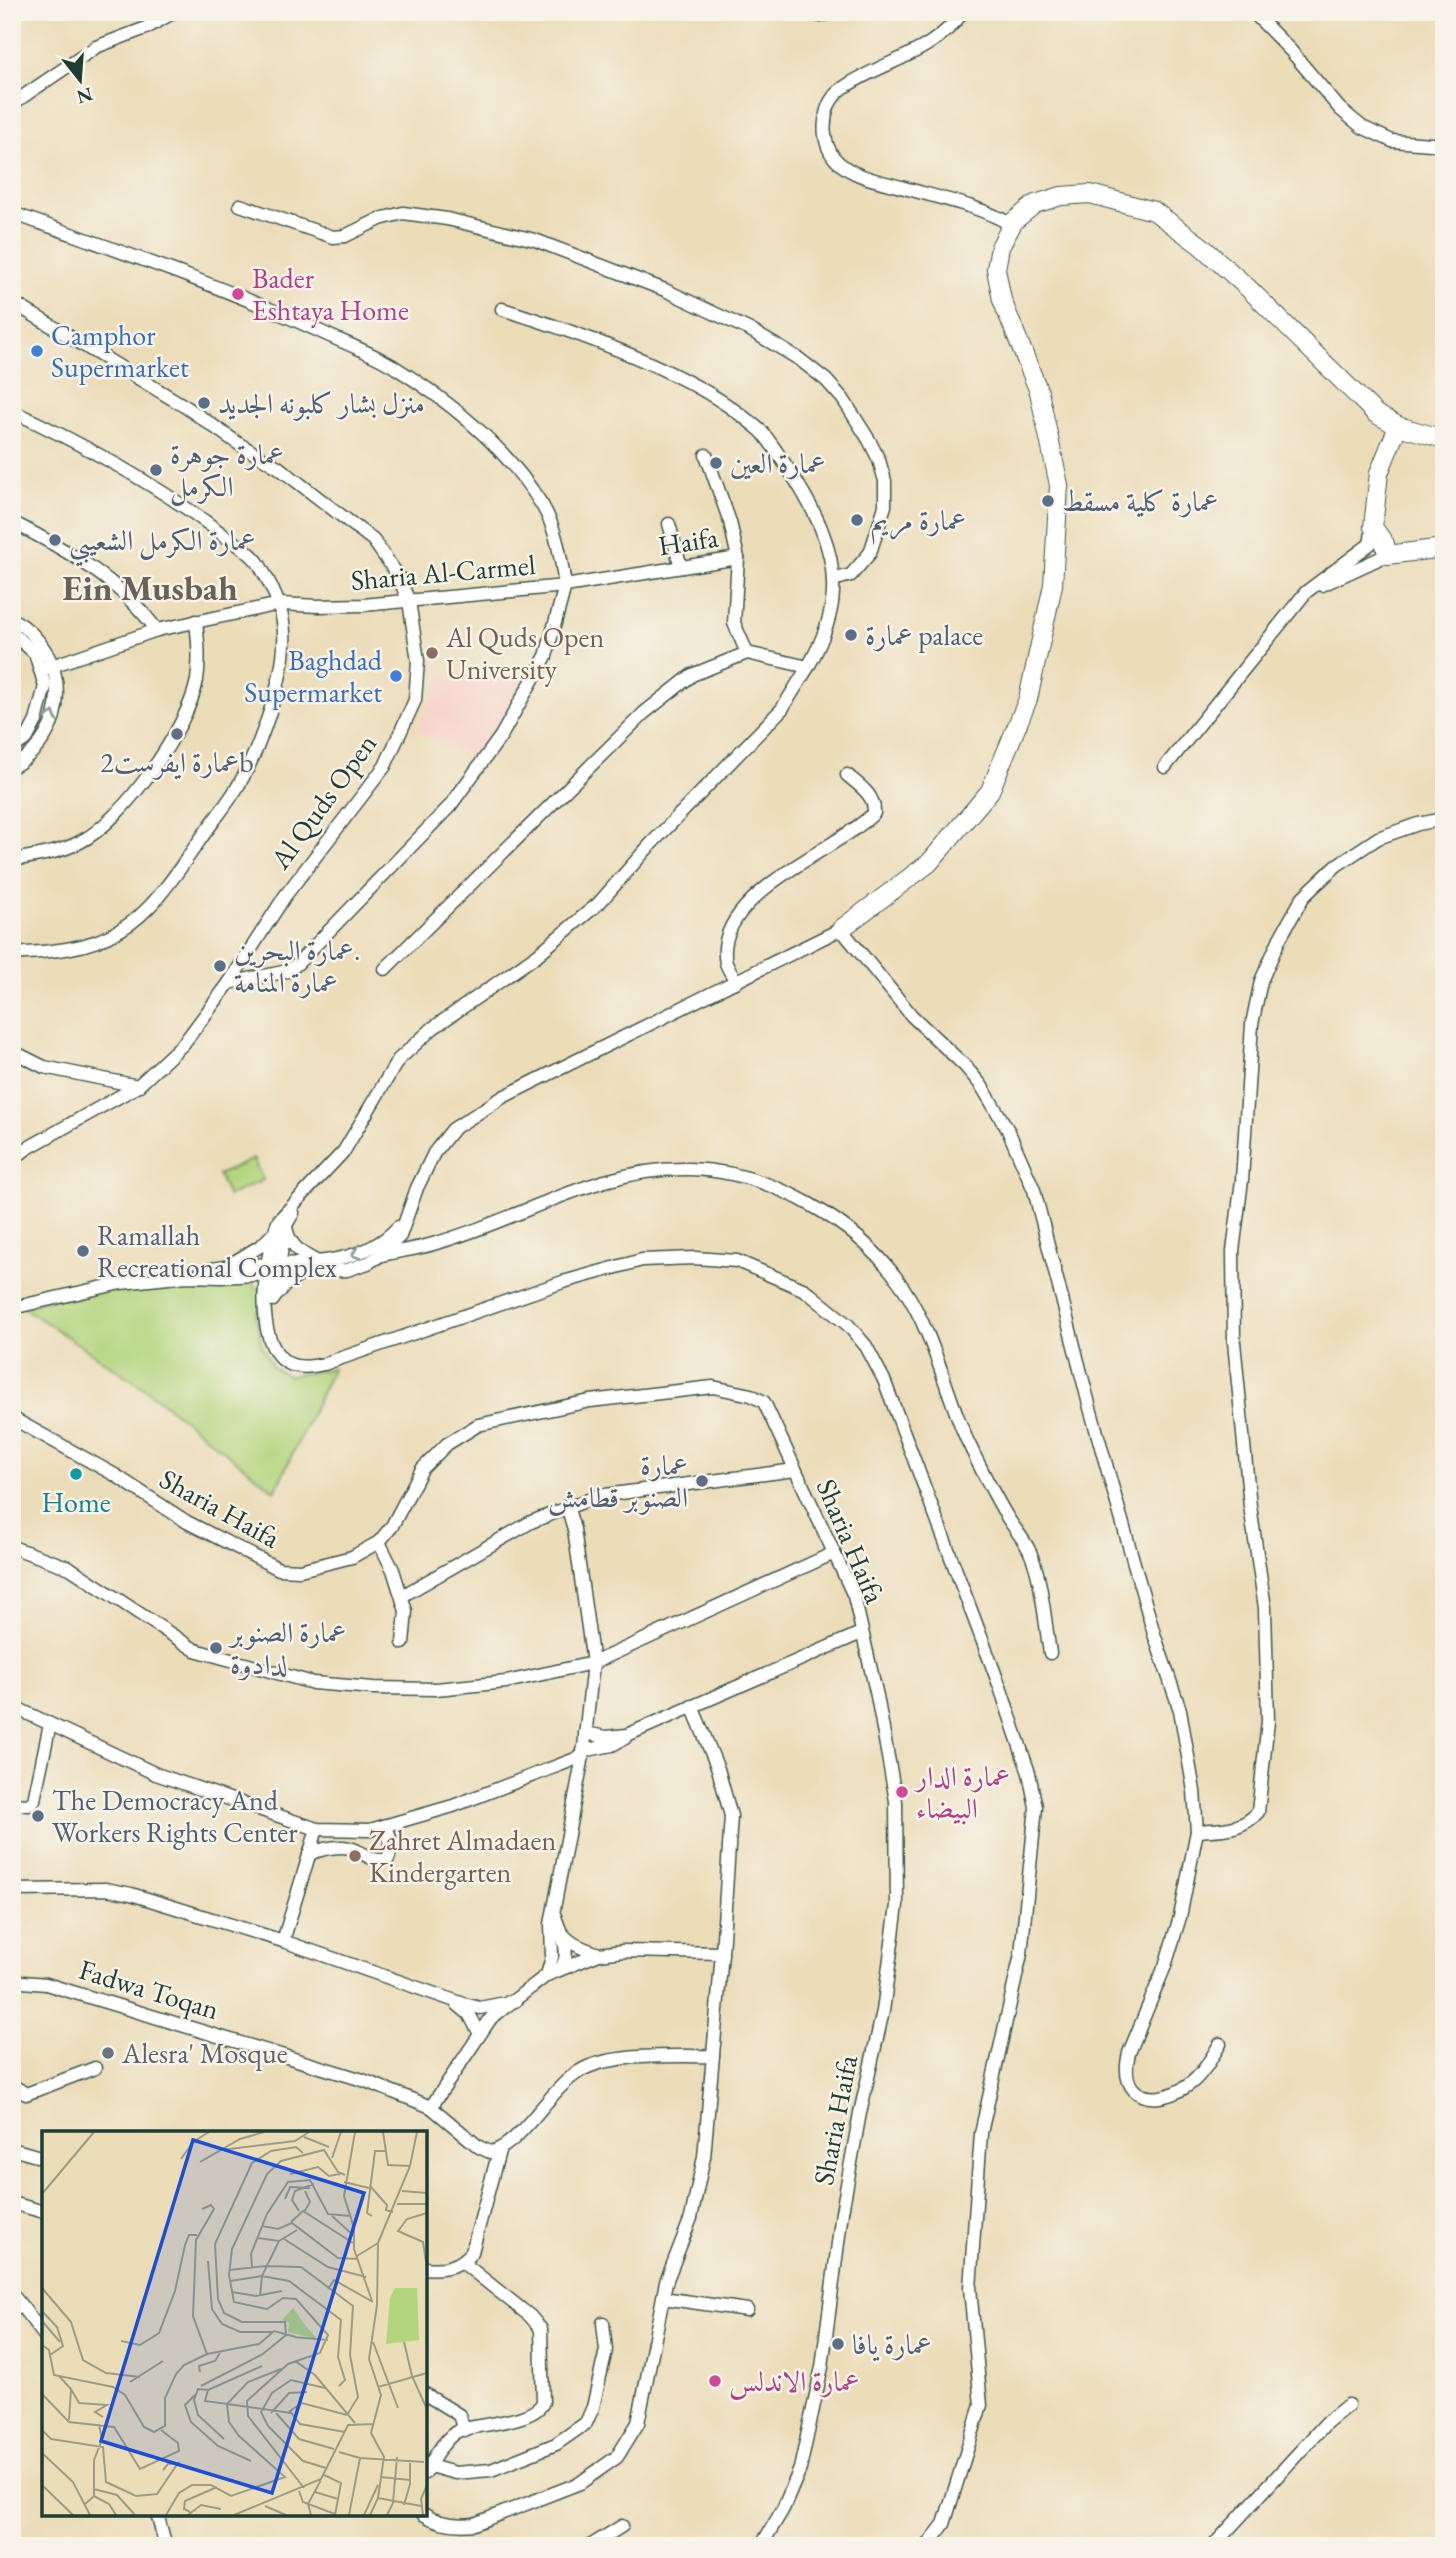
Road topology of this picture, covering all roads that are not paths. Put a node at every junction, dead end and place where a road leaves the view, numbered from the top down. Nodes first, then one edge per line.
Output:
1 (174, 12) edge
2 (807, 12) edge
3 (833, 12) edge
4 (963, 12) edge
5 (1253, 12) edge
6 (12, 104) edge
7 (1444, 145) edge
8 (240, 205) dead end
9 (12, 214) edge
10 (1012, 225) junction
11 (12, 302) edge
12 (502, 309) dead end
13 (12, 411) edge
14 (1398, 426) junction
15 (1444, 439) edge
16 (706, 455) dead end
17 (12, 522) edge
18 (669, 524) dead end
19 (1373, 527) junction
20 (1444, 538) edge
21 (1444, 548) edge
22 (1386, 549) junction
23 (738, 558) junction
24 (681, 567) junction
25 (833, 580) junction
26 (565, 586) junction
27 (1306, 592) junction
28 (409, 601) junction
29 (280, 604) junction
30 (12, 619) edge
31 (196, 621) junction
32 (158, 631) junction
33 (12, 633) edge
34 (747, 653) junction
35 (808, 667) junction
36 (46, 668) junction
37 (12, 748) edge
38 (1165, 766) dead end
39 (12, 767) edge
40 (847, 775) dead end
41 (1444, 819) edge
42 (12, 860) edge
43 (841, 929) junction
44 (12, 954) edge
45 (385, 969) dead end
46 (736, 982) junction
47 (229, 983) junction
48 (12, 1051) edge
49 (138, 1086) junction
50 (12, 1160) edge
51 (307, 1192) junction
52 (410, 1213) junction
53 (286, 1225) junction
54 (273, 1233) junction
55 (381, 1255) junction
56 (316, 1261) junction
57 (226, 1266) junction
58 (272, 1268) junction
59 (307, 1271) junction
60 (239, 1275) junction
61 (187, 1276) junction
62 (269, 1299) junction
63 (12, 1308) edge
64 (12, 1418) edge
65 (794, 1471) junction
66 (567, 1506) junction
67 (379, 1542) junction
68 (13, 1550) edge
69 (832, 1554) junction
70 (402, 1596) junction
71 (861, 1633) junction
72 (403, 1643) dead end
73 (1050, 1653) dead end
74 (593, 1663) junction
75 (12, 1706) edge
76 (692, 1706) junction
77 (50, 1724) junction
78 (586, 1733) junction
79 (627, 1735) junction
80 (583, 1753) junction
81 (12, 1804) edge
82 (386, 1825) junction
83 (317, 1829) junction
84 (1197, 1831) junction
85 (309, 1854) junction
86 (12, 1890) edge
87 (554, 1912) junction
88 (561, 1931) junction
89 (283, 1941) junction
90 (722, 1953) junction
91 (599, 1954) junction
92 (553, 1972) junction
93 (12, 1981) edge
94 (452, 1999) junction
95 (515, 2001) junction
96 (480, 2034) junction
97 (1220, 2044) dead end
98 (713, 2056) junction
99 (95, 2068) dead end
100 (12, 2085) edge
101 (431, 2107) junction
102 (12, 2149) edge
103 (499, 2151) junction
104 (42, 2157) edge
105 (12, 2203) edge
106 (42, 2211) edge
107 (462, 2262) junction
108 (427, 2268) edge
109 (12, 2294) edge
110 (663, 2298) junction
111 (747, 2310) dead end
112 (603, 2323) dead end
113 (42, 2332) edge
114 (427, 2395) edge
115 (1348, 2405) dead end
116 (464, 2430) junction
117 (427, 2470) edge
118 (158, 2516) edge
119 (426, 2516) edge
120 (622, 2526) dead end
121 (166, 2546) edge
122 (590, 2546) edge
123 (761, 2546) edge
124 (927, 2546) edge
125 (1213, 2546) edge

1 - 6 street
2 - 3 street
4 - 10 street
5 - 7 street
8 - 25 street
9 - 26 street, Sharia Al-Carmel
10 - 14 street
10 - 43 street
11 - 28 street, Al Quds Open
12 - 25 street
13 - 29 street
14 - 15 street
14 - 19 street
16 - 23 street
17 - 32 street
18 - 24 street
19 - 22 street
19 - 27 street
20 - 22 street
21 - 22 street
22 - 27 street
23 - 24 street, Haifa
23 - 34 street, Haifa
24 - 26 street, Haifa
25 - 35 street
26 - 28 street, Sharia Al-Carmel
26 - 47 street
27 - 38 street
28 - 29 street, Sharia Al-Carmel
28 - 47 street, Al Quds Open
29 - 31 street, Sharia Al-Carmel
29 - 44 street
30 - 36 street
31 - 32 street, Sharia Al-Carmel
31 - 42 street
32 - 36 street, Sharia Al-Carmel
33 - 36 street
34 - 35 street
34 - 45 street
35 - 51 street
36 - 37 street
39 -> 36 street
40 - 46 street
41 - 84 street
43 - 46 street
43 - 84 street
46 - 52 street
47 - 49 street, Al Quds Open
48 - 49 street
49 - 50 street
51 - 53 street
51 - 54 street
52 - 55 street
52 -> 56 street
53 - 56 street
53 - 58 street
54 - 57 street
54 - 58 street
55 - 59 street
55 - 73 street
56 - 58 street
57 - 58 street
57 - 61 street
58 - 59 street
58 - 60 street
58 - 62 street
59 - 62 street
60 - 61 street
60 - 62 street
61 - 63 street
62 - 124 street
64 - 67 street, Sharia Haifa
65 - 66 street
65 - 67 street, Sharia Haifa
65 - 69 street, Sharia Haifa
66 - 70 street
66 - 74 street
67 - 70 street
68 - 74 street
69 - 71 street, Sharia Haifa
69 - 74 street
70 - 72 street
71 - 76 street
71 - 123 street, Sharia Haifa
74 - 78 street
75 - 77 street
76 - 79 street
76 - 90 street
77 - 81 street
77 - 83 street
78 - 79 street
78 - 80 street
79 - 80 street
80 - 82 street
80 - 87 street
82 - 83 street
82 - 85 street
83 - 85 street
84 - 97 street
85 - 89 street
86 - 89 street
87 - 88 street
87 - 92 street
88 - 91 street
88 - 92 street
89 - 94 street
90 - 91 street
90 - 98 street
91 - 92 street
92 - 95 street
93 - 101 street, Fadwa Toqan
94 - 95 street
94 - 96 street
95 - 96 street
96 - 101 street
98 - 103 street
98 - 110 street
99 - 100 street
101 - 103 street, Fadwa Toqan
102 - 104 street
103 - 107 street
105 - 106 street
107 - 108 street
107 - 116 street
109 - 113 street
110 - 111 street
110 - 119 street
112 - 117 street
114 - 116 street
115 - 125 street
116 - 117 street
118 - 121 street
120 - 122 street

